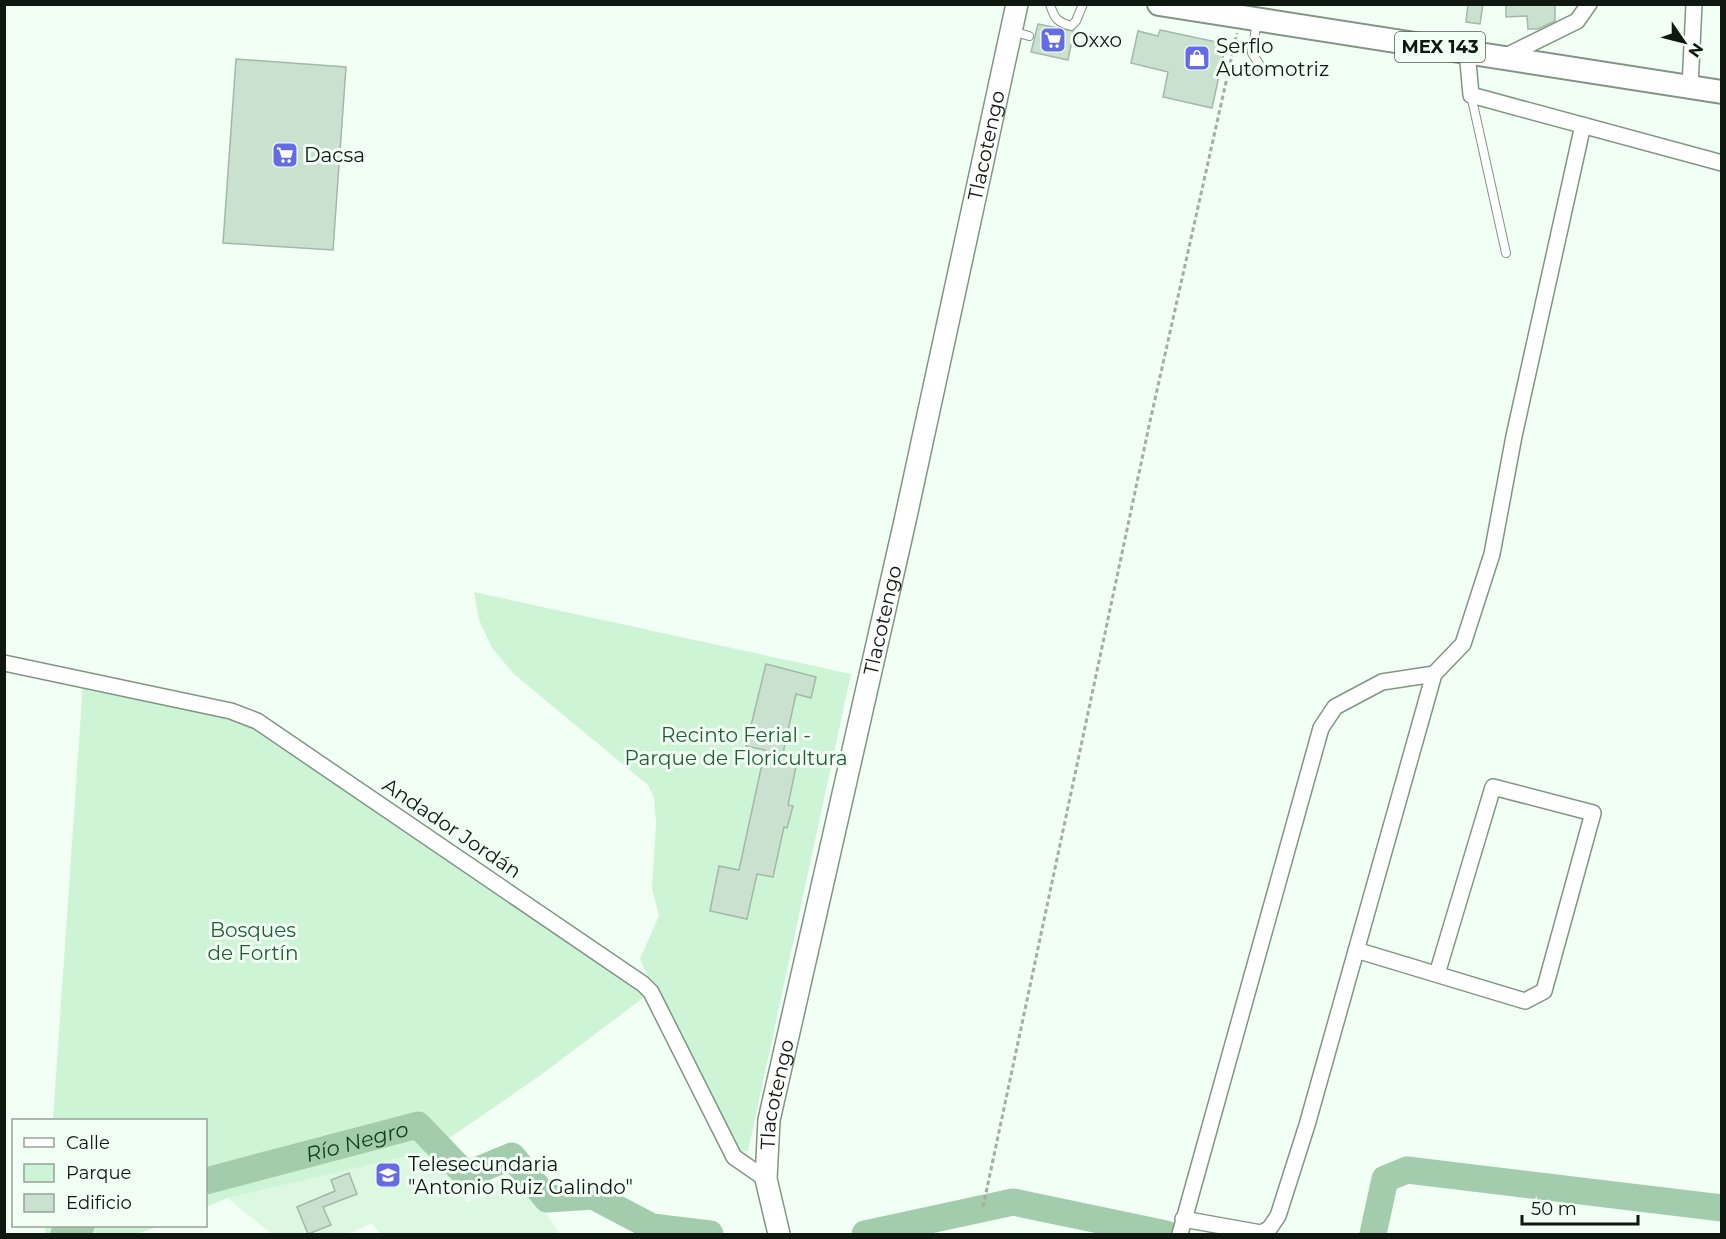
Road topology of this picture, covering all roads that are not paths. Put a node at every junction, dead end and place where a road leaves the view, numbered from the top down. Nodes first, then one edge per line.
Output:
1 (1017, 4) edge
2 (1050, 4) edge
3 (1083, 4) edge
4 (1159, 4) edge
5 (1589, 4) edge
6 (1694, 4) edge
7 (1249, 14) edge
8 (1467, 51) junction
9 (1504, 57) junction
10 (1261, 67) dead end
11 (1690, 87) junction
12 (1722, 92) edge
13 (1471, 95) junction
14 (1583, 125) junction
15 (1722, 163) edge
16 (1506, 253) dead end
17 (4, 663) edge
18 (1434, 674) junction
19 (1356, 950) junction
20 (1437, 974) junction
21 (766, 1179) junction
22 (1182, 1226) edge
23 (778, 1228) edge

1 - 21 street, Tlacotengo
2 - 3 lane
4 - 7 main road, MEX 143
5 - 9 street
6 - 11 street
7 - 8 main road, MEX 143
7 - 10 lane
8 - 9 main road, MEX 143
8 - 13 street
9 - 11 main road, MEX 143
11 - 12 main road, MEX 143
13 - 14 street
13 - 16 lane
14 - 15 street
14 - 18 street
17 - 21 street, Andador Jordán
18 - 19 street
18 - 22 street
19 - 20 street
19 - 22 street
20 - 20 street
21 - 23 street, Tlacotengo

